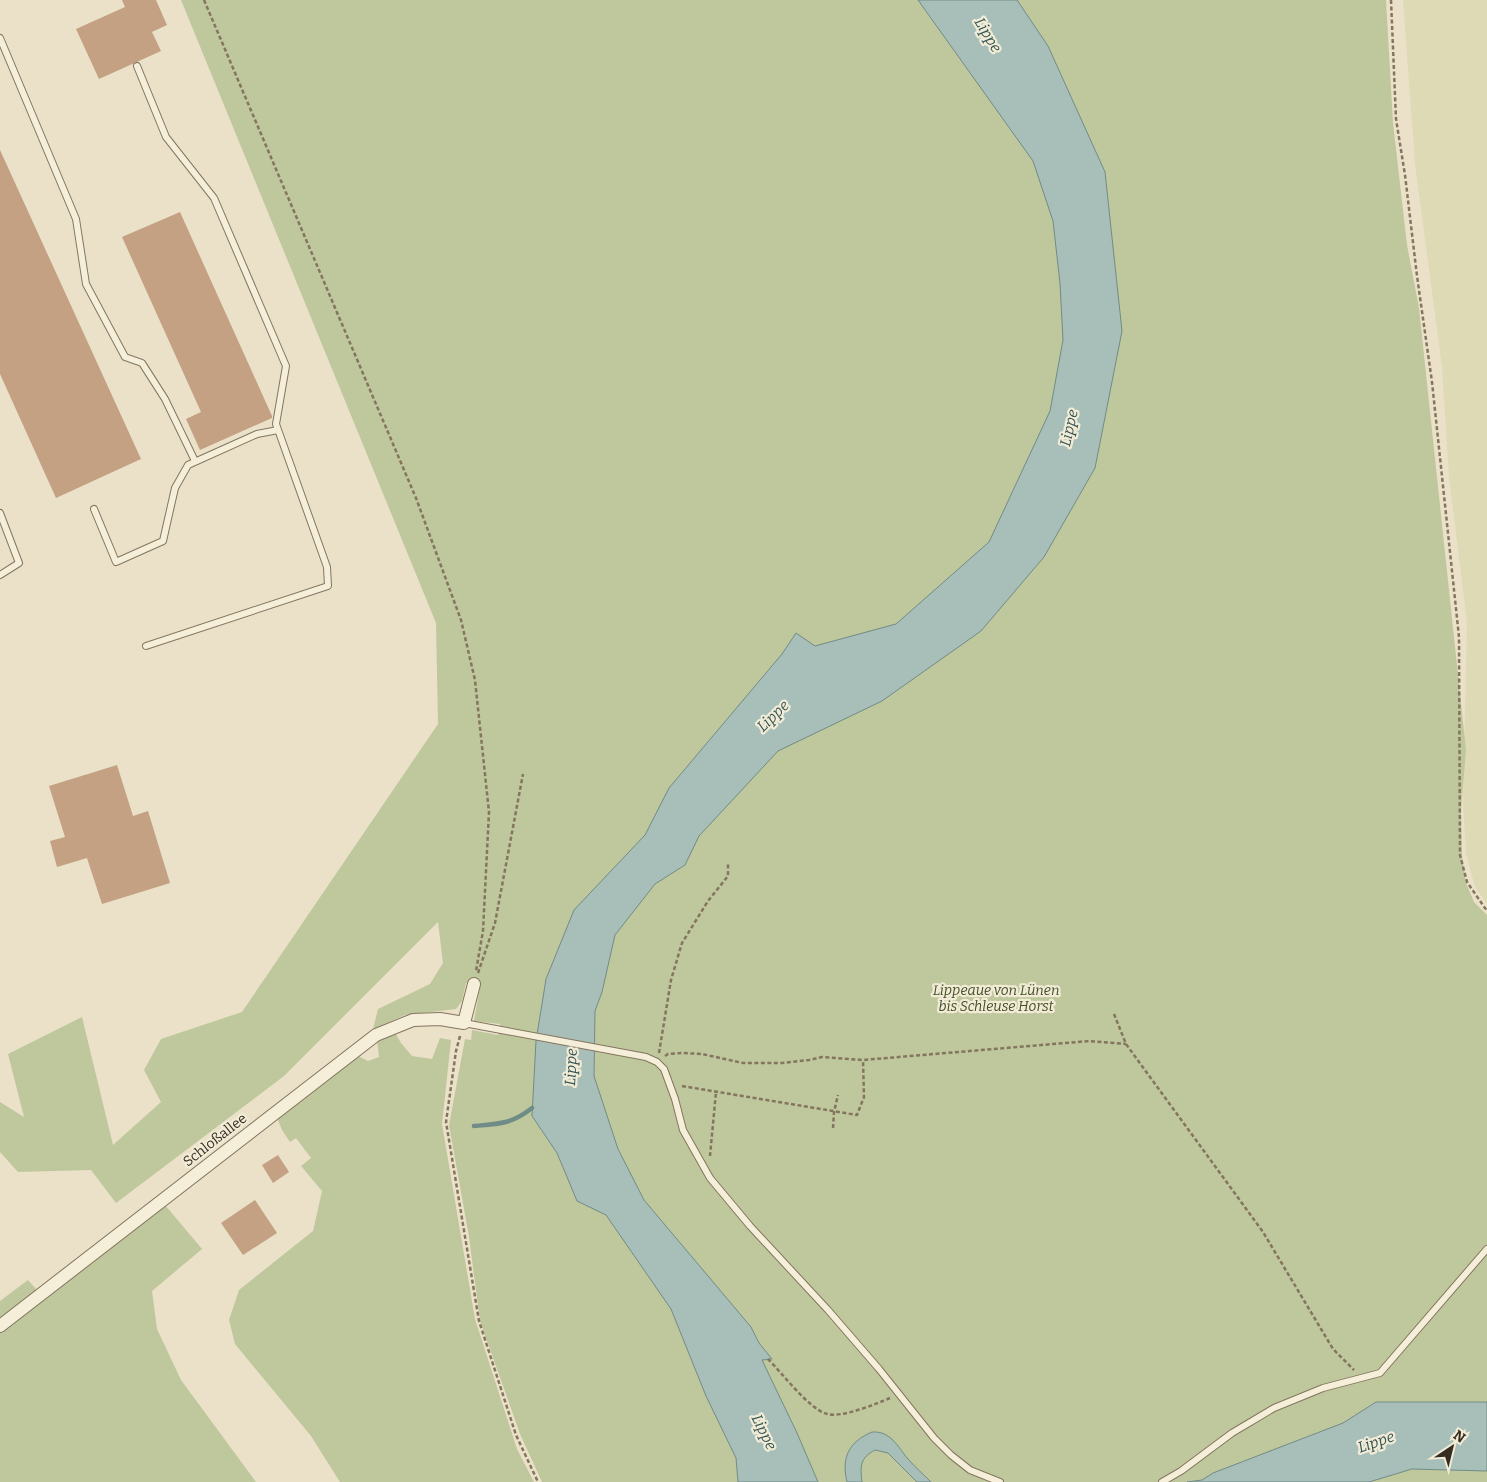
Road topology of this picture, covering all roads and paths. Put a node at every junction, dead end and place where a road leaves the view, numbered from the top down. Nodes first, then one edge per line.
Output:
1 (204, 0) edge
2 (1391, 0) edge
3 (0, 38) edge
4 (137, 66) dead end
5 (278, 430) junction
6 (195, 462) junction
7 (94, 509) dead end
8 (0, 513) edge
9 (0, 575) edge
10 (146, 646) dead end
11 (522, 774) dead end
12 (728, 863) dead end
13 (1487, 911) edge
14 (474, 984) junction
15 (1114, 1014) dead end
16 (469, 1024) junction
17 (1126, 1044) junction
18 (456, 1051) dead end
19 (863, 1060) junction
20 (657, 1062) junction
21 (681, 1086) dead end
22 (716, 1092) junction
23 (838, 1096) dead end
24 (834, 1112) junction
25 (833, 1128) dead end
26 (703, 1165) junction
27 (1487, 1249) edge
28 (0, 1326) edge
29 (768, 1359) dead end
30 (1362, 1378) junction
31 (898, 1394) junction
32 (538, 1482) edge
33 (1000, 1482) edge
34 (1162, 1482) edge

1 - 14 path
2 - 13 path
3 - 6 lane
4 - 5 lane
5 - 6 lane
5 - 10 lane
6 - 7 lane
8 - 9 lane
11 - 14 path
12 - 20 path
14 - 16 street
15 - 17 path
16 - 20 lane
16 - 28 street, Schloßallee
17 - 19 path
17 - 30 path
18 - 32 path
19 - 20 path
19 - 24 path
20 - 26 lane
21 - 22 path
22 - 24 path
22 - 26 path
23 - 24 path
24 - 25 path
26 - 31 lane
27 - 30 lane
29 - 31 path
30 - 34 lane
31 - 33 lane

